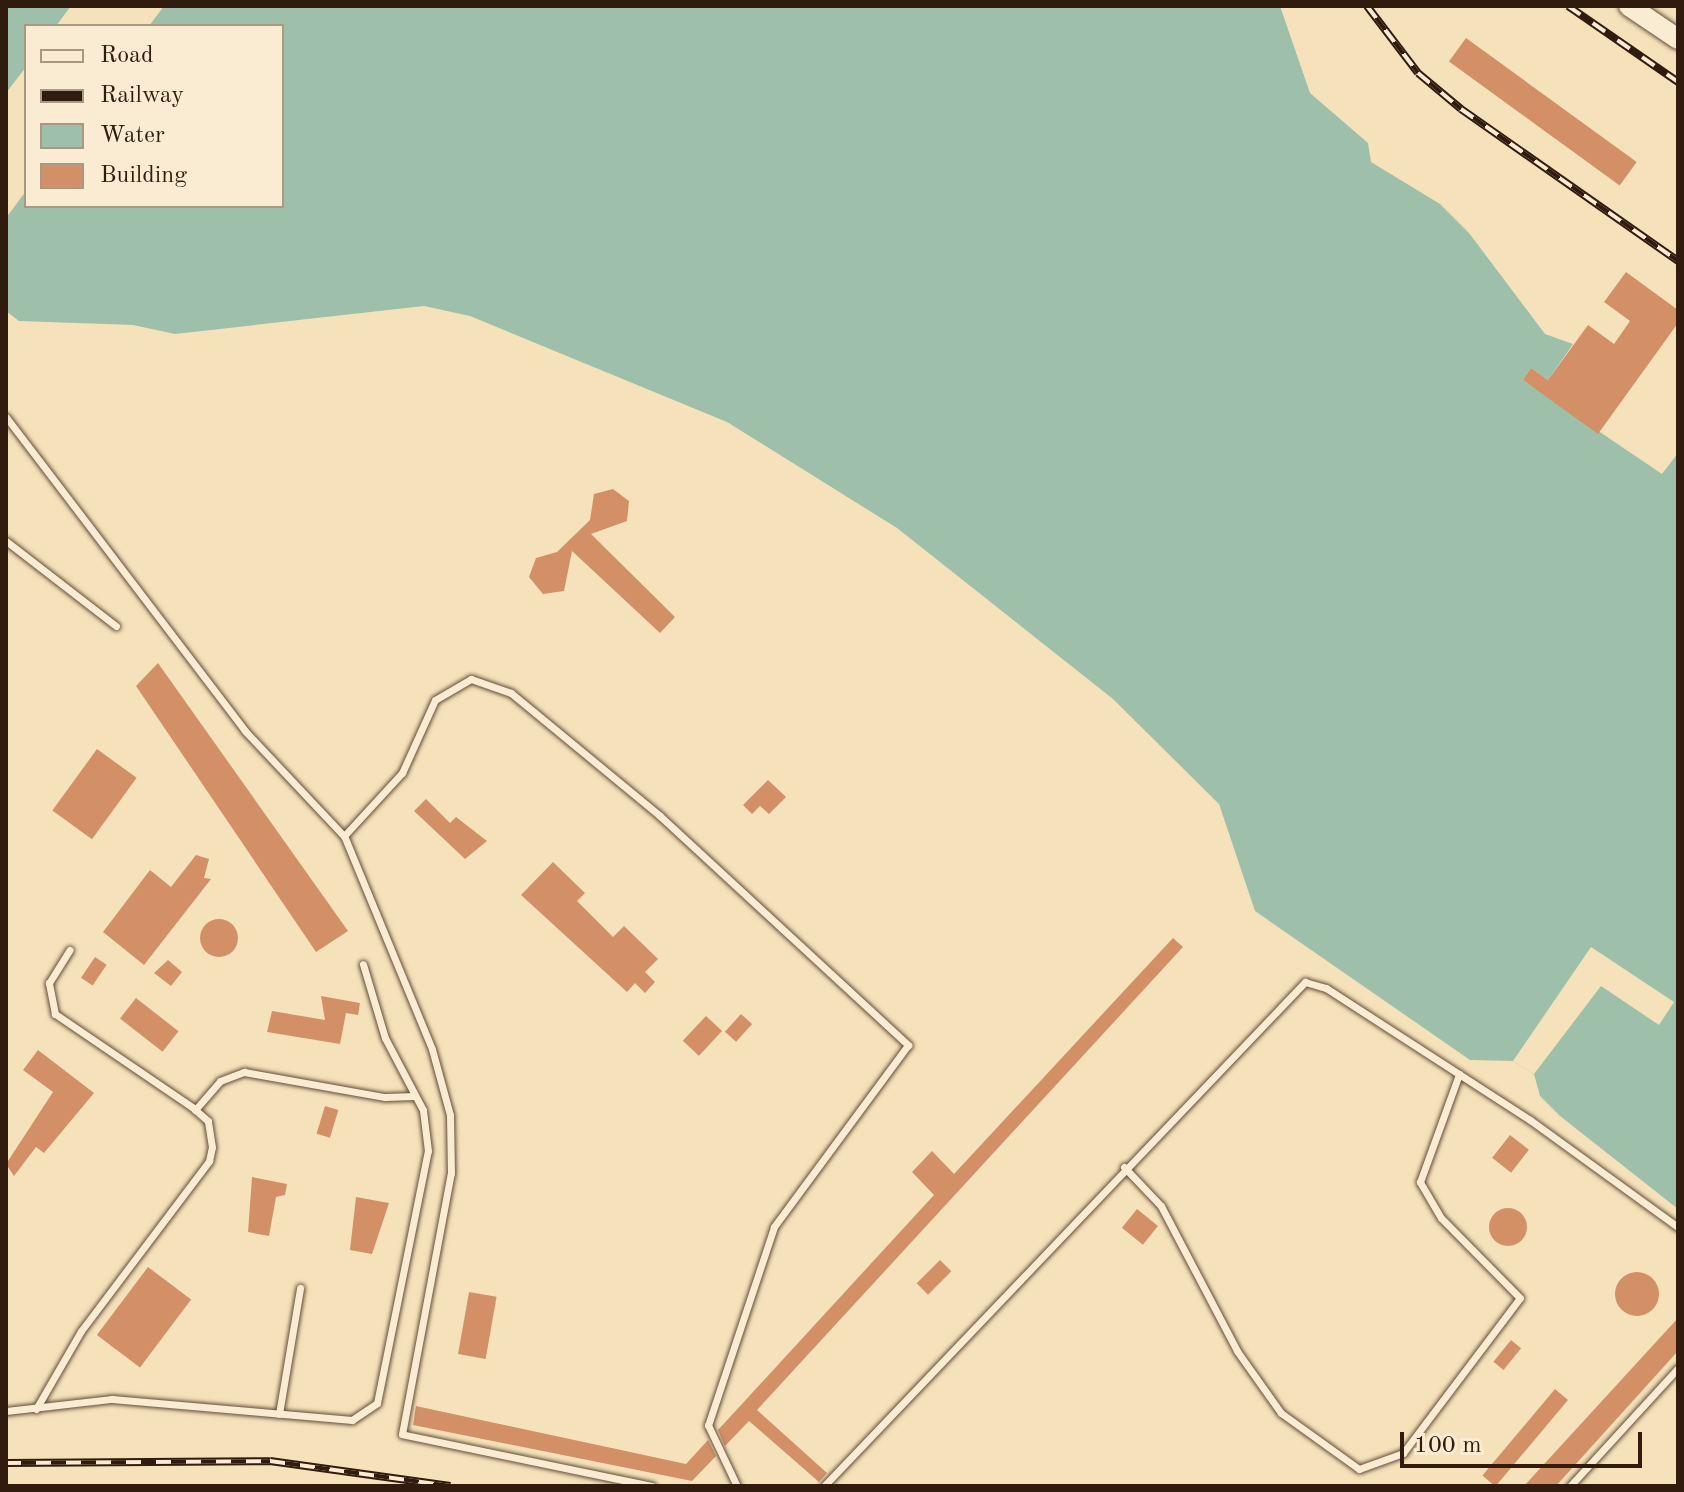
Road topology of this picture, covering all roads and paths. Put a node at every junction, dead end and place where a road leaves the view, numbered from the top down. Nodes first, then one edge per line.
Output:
1 (1629, 6) edge
2 (1678, 39) edge
3 (6, 417) edge
4 (6, 541) edge
5 (116, 626) dead end
6 (344, 836) junction
7 (70, 950) dead end
8 (363, 964) dead end
9 (1459, 1074) junction
10 (415, 1096) junction
11 (195, 1110) junction
12 (1124, 1167) junction
13 (1678, 1227) edge
14 (300, 1288) dead end
15 (1678, 1368) edge
16 (36, 1409) junction
17 (6, 1411) edge
18 (279, 1414) junction
19 (652, 1486) edge
20 (737, 1486) edge
21 (824, 1486) edge
22 (1570, 1486) edge

1 - 2 main road
3 - 6 lane
4 - 5 lane
6 - 19 lane
6 - 20 lane
7 - 11 lane
8 - 10 lane
9 - 12 lane
9 - 12 lane
9 - 13 lane
10 - 11 lane
10 - 18 lane
11 - 16 lane
12 - 21 lane
14 - 18 lane
15 - 22 lane
16 - 17 lane
16 - 18 lane

